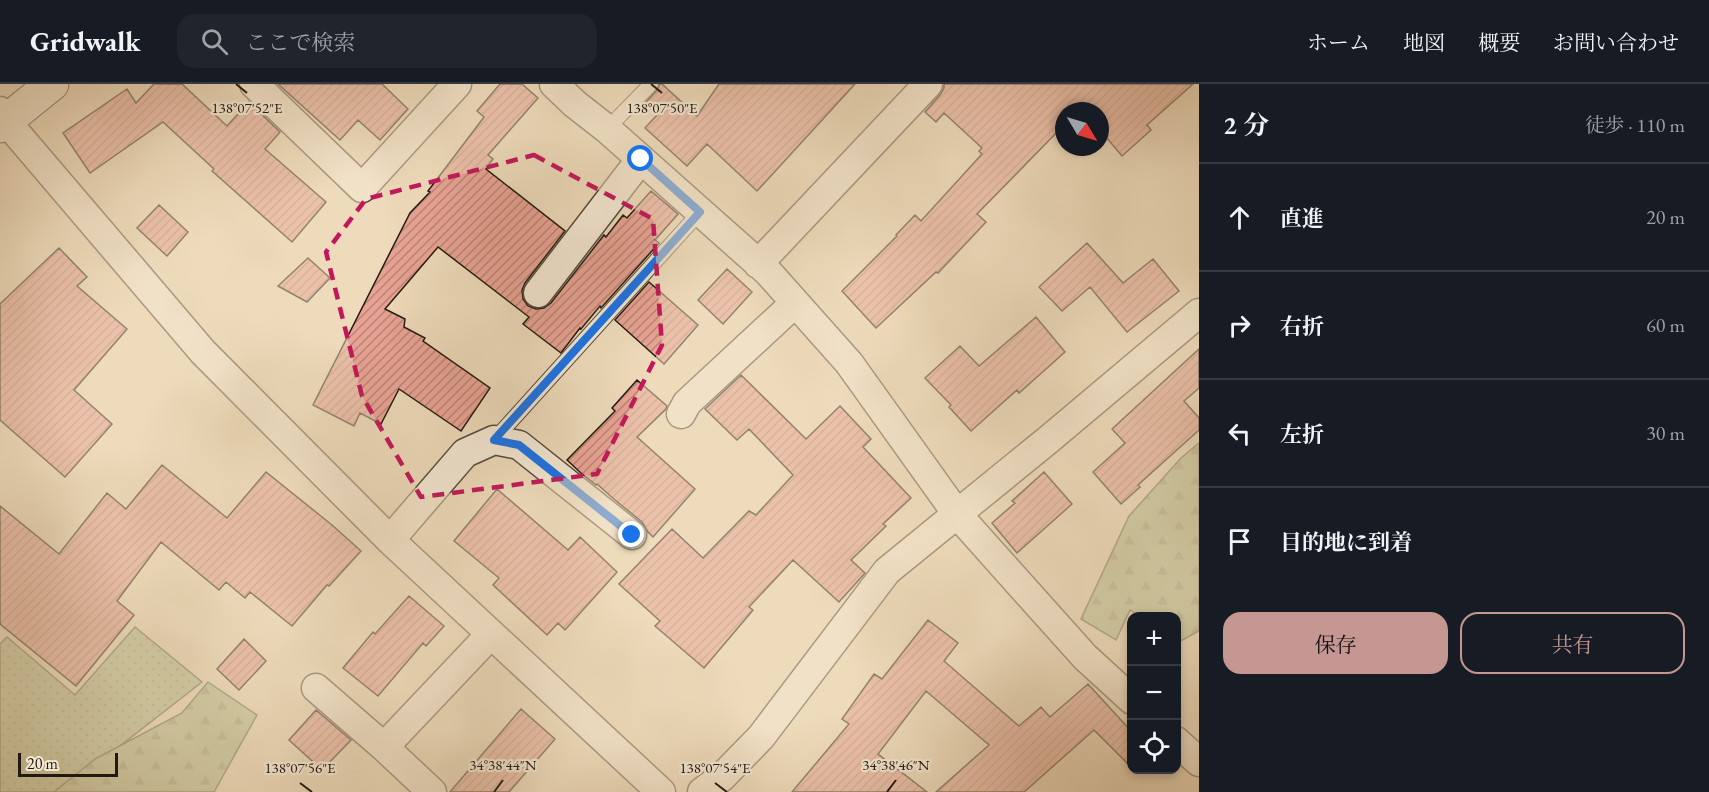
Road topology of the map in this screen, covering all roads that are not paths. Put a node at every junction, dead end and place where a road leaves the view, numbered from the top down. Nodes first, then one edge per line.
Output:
1 (52, 84) edge
2 (254, 84) edge
3 (458, 84) edge
4 (554, 84) edge
5 (651, 84) edge
6 (928, 84) edge
7 (2, 119) edge
8 (607, 129) junction
9 (641, 159) junction
10 (700, 212) junction
11 (758, 264) junction
12 (538, 293) dead end
13 (795, 303) junction
14 (1199, 314) edge
15 (681, 414) dead end
16 (494, 440) junction
17 (957, 514) junction
18 (632, 535) dead end
19 (390, 540) junction
20 (491, 634) junction
21 (316, 688) dead end
22 (1127, 696) edge
23 (1181, 746) edge
24 (384, 747) junction
25 (1199, 762) edge
26 (432, 792) edge
27 (661, 792) edge
28 (702, 792) edge

1 - 7 street
2 - 3 street
4 - 8 street
5 - 8 lane
6 - 11 street
7 - 19 street
8 - 9 street
9 - 10 street
9 - 12 street
10 - 11 street
10 - 16 lane
11 - 13 street
13 - 15 street
13 - 17 street
14 - 17 street
16 - 18 street
16 - 19 street
17 - 22 street
17 - 28 street
19 - 20 street
20 - 24 street
20 - 27 street
21 - 24 street
23 - 25 street
24 - 26 street

